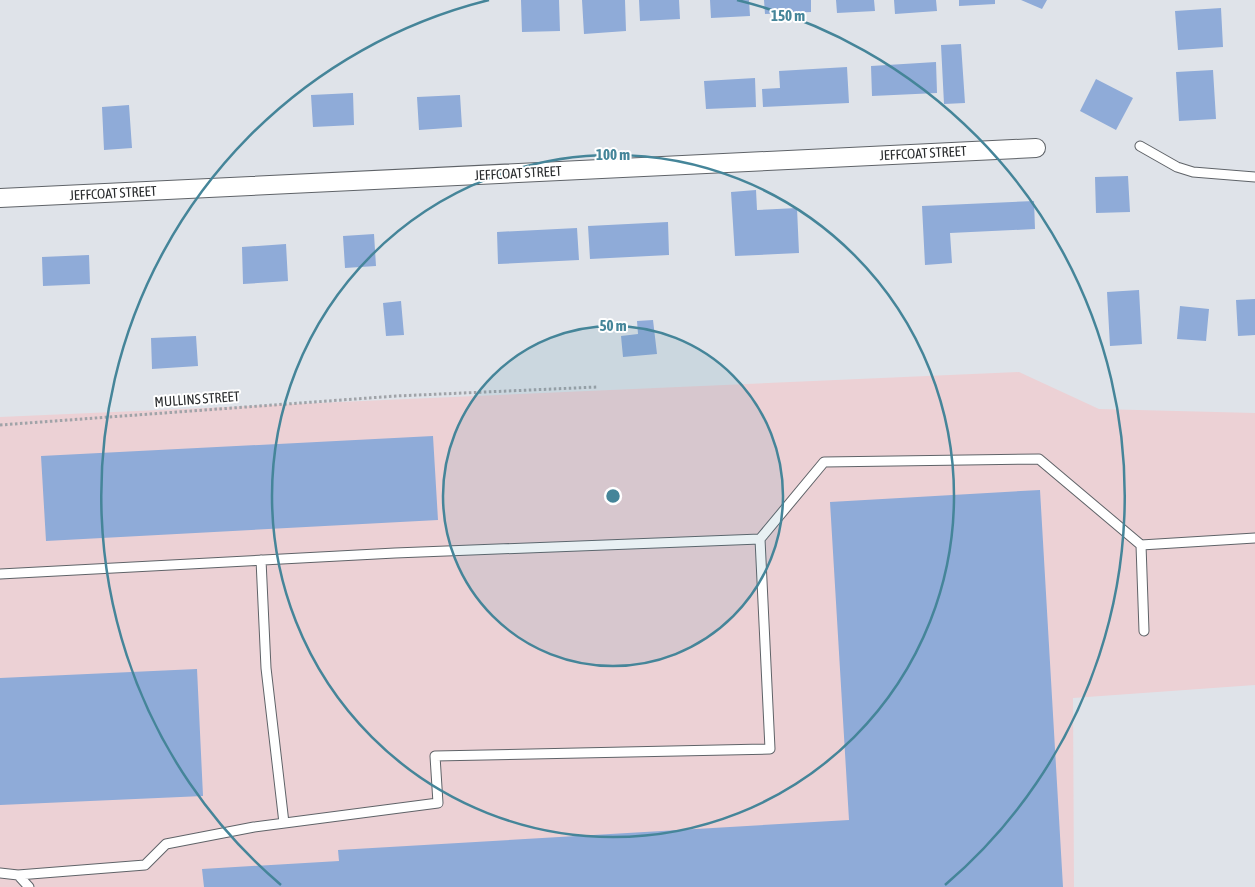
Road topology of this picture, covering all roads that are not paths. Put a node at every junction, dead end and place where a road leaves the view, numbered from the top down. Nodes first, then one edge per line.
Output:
1 (1140, 146) dead end
2 (1036, 148) dead end
3 (1255, 177) edge
4 (0, 198) edge
5 (760, 538) junction
6 (1255, 538) edge
7 (1141, 545) junction
8 (261, 560) junction
9 (0, 574) edge
10 (1144, 631) dead end
11 (284, 823) junction
12 (0, 873) edge
13 (18, 875) junction
14 (29, 887) edge

1 - 3 lane
2 - 4 street, JEFFCOAT STREET
5 - 7 lane
5 - 8 lane
5 - 11 lane
6 - 7 lane
7 - 10 lane
8 - 9 lane
8 - 11 lane
11 - 13 lane
12 - 13 lane
13 - 14 lane

